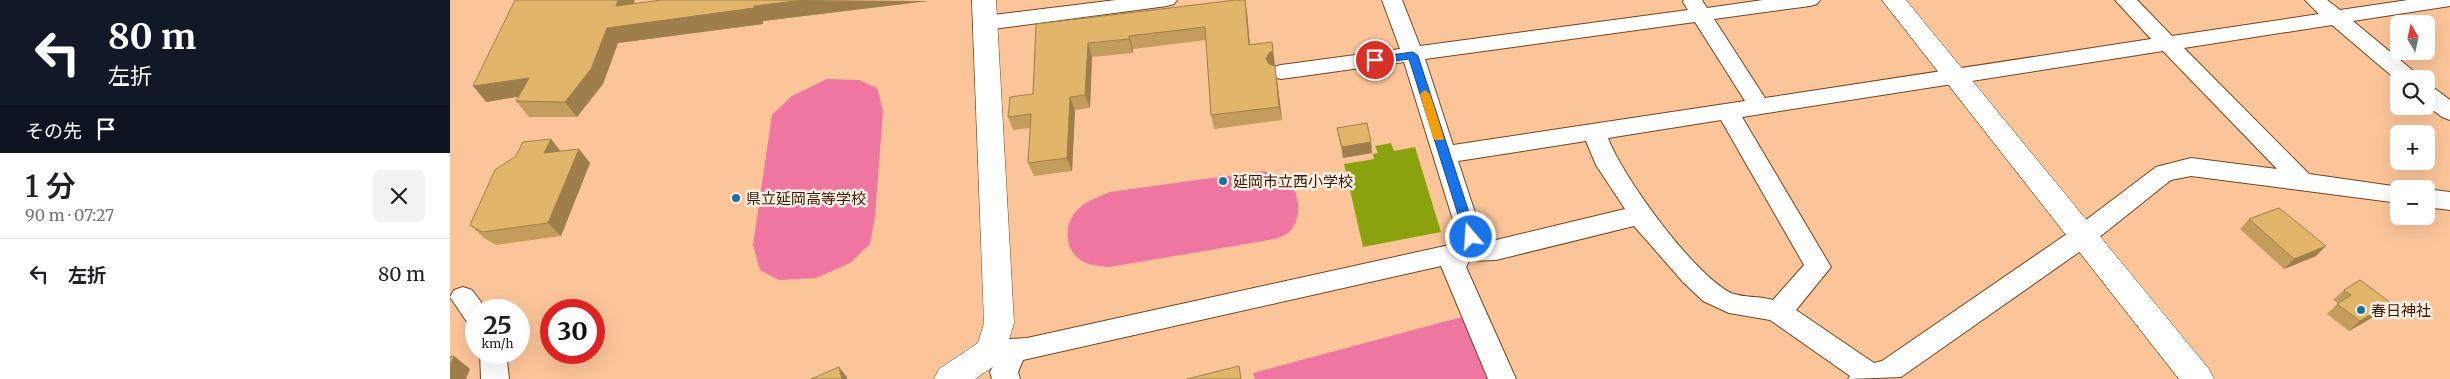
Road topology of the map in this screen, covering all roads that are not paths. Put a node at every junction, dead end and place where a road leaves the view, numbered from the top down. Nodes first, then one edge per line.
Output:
1 (1167, 0) edge
2 (1392, 0) edge
3 (1810, 0) edge
4 (1894, 0) edge
5 (2125, 0) edge
6 (2315, 0) edge
7 (2449, 1) edge
8 (1696, 8) edge
9 (985, 12) edge
10 (2335, 17) junction
11 (2169, 44) junction
12 (1413, 56) junction
13 (2398, 70) edge
14 (1281, 72) dead end
15 (1956, 77) junction
16 (2435, 100) edge
17 (1759, 106) junction
18 (1727, 111) junction
19 (2450, 112) edge
20 (1594, 132) junction
21 (1444, 155) junction
22 (2302, 181) junction
23 (2390, 193) edge
24 (2435, 199) edge
25 (2450, 201) edge
26 (1645, 220) junction
27 (2083, 236) junction
28 (1461, 252) junction
29 (1778, 312) junction
30 (1004, 350) junction
31 (494, 364) edge
32 (1867, 378) edge
33 (495, 379) edge
34 (950, 379) edge
35 (1006, 379) edge
36 (1502, 379) edge
37 (2198, 379) edge

1 - 9 street
2 - 12 street
3 - 8 street
4 - 15 street
5 - 11 street
6 - 10 street
7 - 10 street
8 - 12 street
8 - 17 street
9 - 30 street
10 - 11 street
10 - 13 street
11 - 15 street
11 - 22 street
12 - 14 street
12 - 21 street
15 - 17 street
15 - 27 street
16 - 19 street
17 - 18 street
18 - 20 street
18 - 29 street
20 - 21 street
20 - 26 street
21 - 28 street
22 - 23 street
22 - 27 street
24 - 25 street
26 - 28 street
26 - 29 street
27 - 32 street
27 - 37 street
28 - 30 street
28 - 36 street
29 - 32 street
30 - 34 street
30 - 35 street
31 - 33 street

